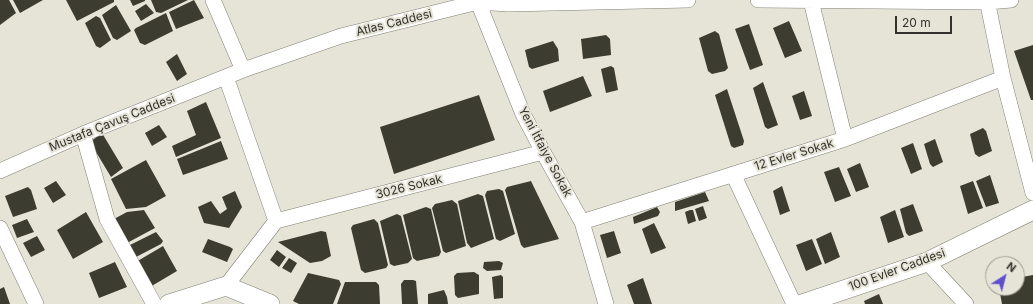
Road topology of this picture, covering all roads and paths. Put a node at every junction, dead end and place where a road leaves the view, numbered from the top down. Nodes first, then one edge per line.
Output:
1 (213, 0) edge
2 (688, 0) edge
3 (758, 0) edge
4 (1011, 0) edge
5 (475, 1) edge
6 (811, 1) edge
7 (988, 1) edge
8 (508, 2) edge
9 (243, 70) junction
10 (226, 77) junction
11 (1003, 78) junction
12 (83, 134) junction
13 (845, 139) junction
14 (543, 152) junction
15 (0, 171) edge
16 (733, 174) junction
17 (1033, 193) edge
18 (1033, 210) edge
19 (276, 221) junction
20 (582, 222) junction
21 (0, 228) edge
22 (927, 262) junction
23 (226, 286) junction
24 (36, 304) edge
25 (154, 304) edge
26 (170, 304) edge
27 (270, 304) edge
28 (606, 304) edge
29 (794, 304) edge
30 (802, 304) edge
31 (966, 304) edge

1 - 9 street
2 - 8 street, Atlas Caddesi
3 - 6 street
4 - 7 street
5 - 8 street, Atlas Caddesi
5 - 9 street, Atlas Caddesi
5 - 14 street, Yeni İtfaiye Sokak
6 - 7 street
6 - 13 street
7 - 11 street
9 - 10 street, Atlas Caddesi
10 - 12 street, Mustafa Çavuş Caddesi
10 - 19 street
11 - 13 street, 12 Evler Sokak
11 - 17 street
12 - 15 street, Mustafa Çavuş Caddesi
12 - 25 street
13 - 16 street, 12 Evler Sokak
14 - 19 street, 3026 Sokak
14 - 20 street, Yeni İtfaiye Sokak
16 - 20 street, 12 Evler Sokak
16 - 29 street
18 - 22 street, 100 Evler Caddesi
19 - 23 street
20 - 28 street, Yeni İtfaiye Sokak
21 - 24 street
22 - 30 street, 100 Evler Caddesi
22 - 31 street
23 - 26 street
23 - 27 street

